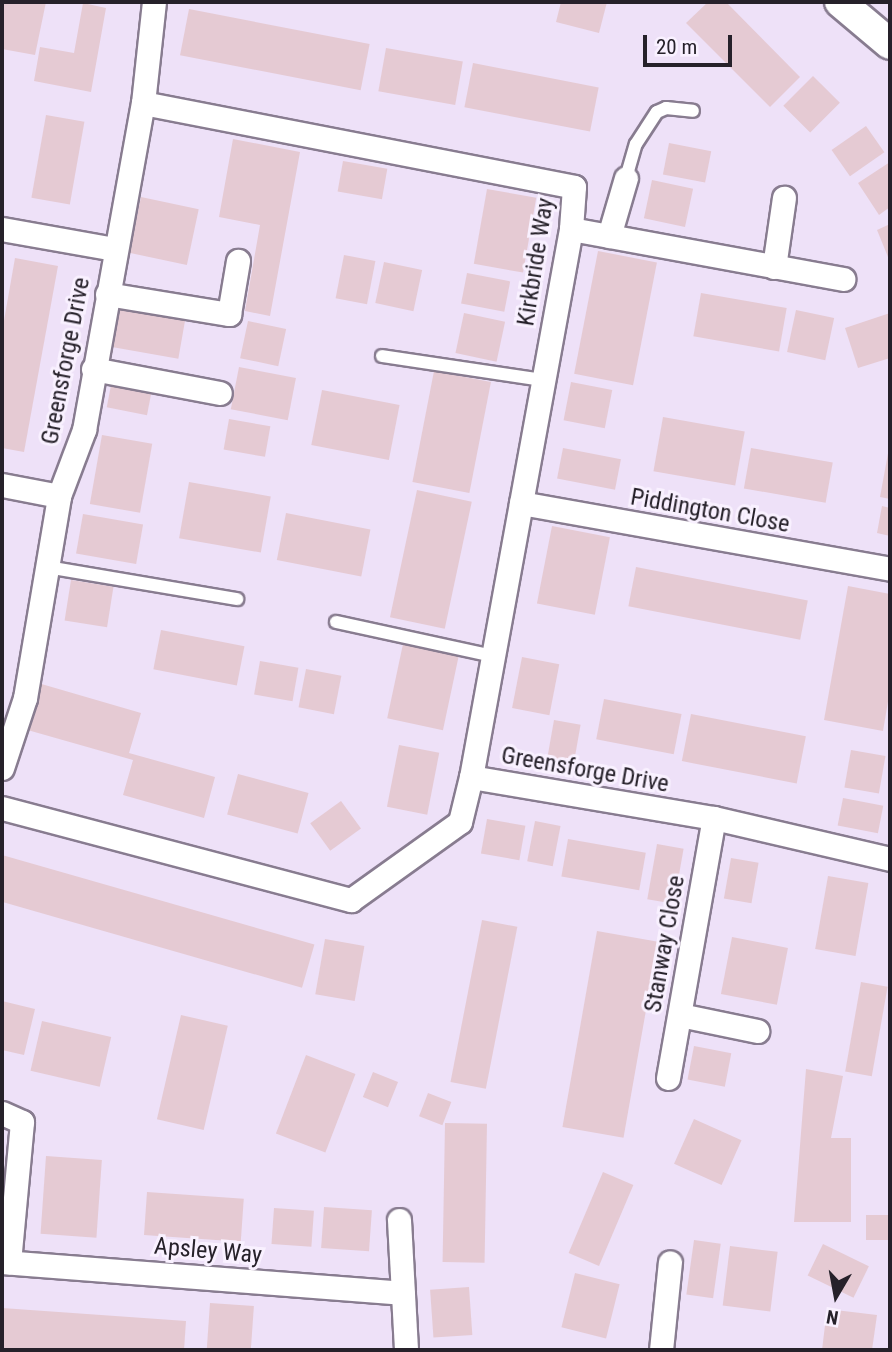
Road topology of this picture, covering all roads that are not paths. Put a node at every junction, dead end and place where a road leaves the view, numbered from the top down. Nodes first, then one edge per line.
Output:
1 (154, 2) edge
2 (845, 3) edge
3 (890, 44) edge
4 (143, 103) junction
5 (693, 111) dead end
6 (626, 178) joint
7 (784, 198) dead end
8 (2, 229) edge
9 (571, 229) junction
10 (609, 236) junction
11 (114, 249) junction
12 (238, 261) dead end
13 (774, 267) junction
14 (843, 279) dead end
15 (107, 294) junction
16 (382, 356) dead end
17 (93, 369) junction
18 (544, 380) junction
19 (220, 393) dead end
20 (2, 485) edge
21 (59, 496) junction
22 (521, 503) junction
23 (47, 567) junction
24 (890, 569) edge
25 (237, 599) dead end
26 (336, 622) dead end
27 (493, 656) junction
28 (2, 768) edge
29 (471, 777) junction
30 (2, 808) edge
31 (714, 818) junction
32 (890, 859) edge
33 (680, 1015) junction
34 (757, 1031) dead end
35 (668, 1078) dead end
36 (2, 1113) edge
37 (399, 1220) dead end
38 (5, 1262) edge
39 (670, 1262) dead end
40 (402, 1293) junction
41 (406, 1350) edge
42 (661, 1350) edge

1 - 4 street, Greensforge Drive
2 - 3 street
4 - 9 street, Kirkbride Way
4 - 11 street, Greensforge Drive
5 - 6 lane
6 - 10 street
7 - 13 street
8 - 11 street
9 - 10 street
9 - 18 street, Kirkbride Way
10 - 13 street
11 - 15 street, Greensforge Drive
12 - 15 street
13 - 14 street
15 - 17 street, Greensforge Drive
16 - 18 lane
17 - 19 street
17 - 21 street, Greensforge Drive
18 - 22 street, Kirkbride Way
20 - 21 street
21 - 23 street, Greensforge Drive
22 - 24 street, Piddington Close
22 - 27 street, Kirkbride Way
23 - 25 lane
23 - 28 street, Greensforge Drive
26 - 27 lane
27 - 29 street, Kirkbride Way
29 - 30 street, Greensforge Drive
29 - 31 street, Greensforge Drive
31 - 32 street, Greensforge Drive
31 - 33 street, Stanway Close
33 - 34 street
33 - 35 street, Stanway Close
36 - 38 street, Apsley Way
37 - 40 street
38 - 40 street, Apsley Way
39 - 42 street
40 - 41 street

